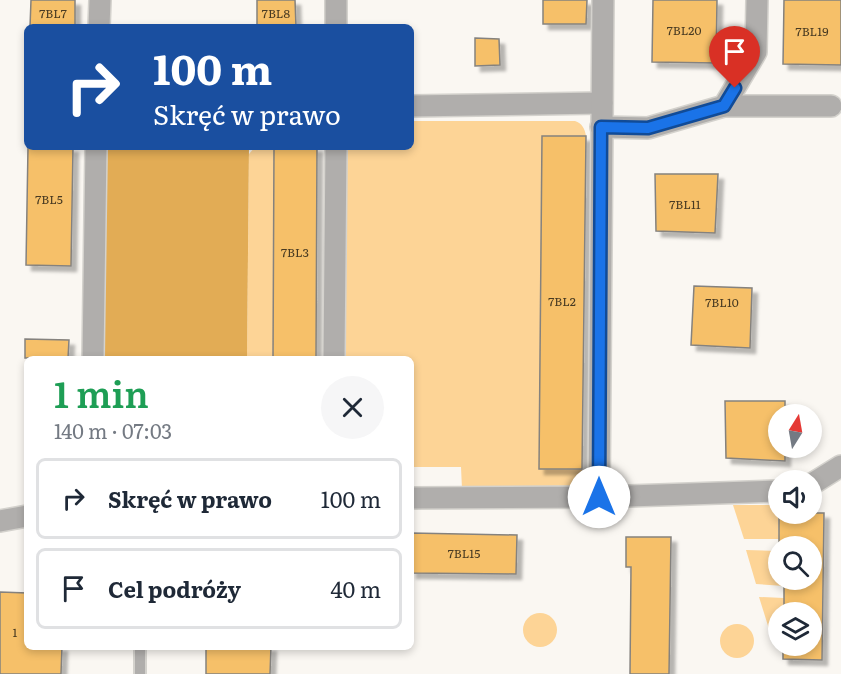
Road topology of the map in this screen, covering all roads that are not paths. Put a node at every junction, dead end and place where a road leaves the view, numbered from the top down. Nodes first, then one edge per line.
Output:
1 (100, 0) edge
2 (336, 0) edge
3 (603, 0) edge
4 (757, 0) edge
5 (99, 24) edge
6 (336, 24) edge
7 (602, 103) junction
8 (414, 106) edge
9 (724, 106) junction
10 (831, 106) dead end
11 (601, 127) junction
12 (96, 150) edge
13 (336, 150) edge
14 (93, 356) edge
15 (334, 356) edge
16 (841, 466) edge
17 (822, 478) edge
18 (768, 491) edge
19 (599, 497) junction
20 (414, 498) edge
21 (24, 517) edge
22 (0, 521) edge
23 (140, 650) edge
24 (140, 674) edge

1 - 5 street
2 - 6 street
3 - 7 street
4 - 9 street
7 - 8 street
7 - 11 street
9 - 10 street
9 - 11 street
11 - 19 street
12 - 14 street
13 - 15 street
16 - 17 street
18 - 19 street
19 - 20 street
21 - 22 street
23 - 24 lane

